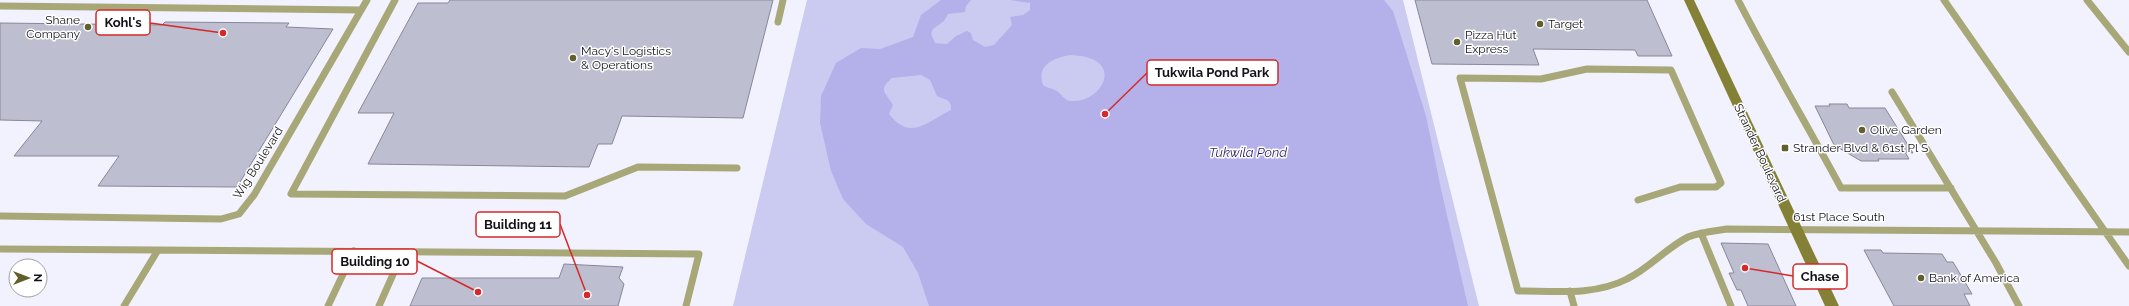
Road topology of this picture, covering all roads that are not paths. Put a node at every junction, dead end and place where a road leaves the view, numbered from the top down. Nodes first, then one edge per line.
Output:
1 (367, 0) edge
2 (395, 0) edge
3 (783, 0) edge
4 (1688, 0) edge
5 (1738, 0) edge
6 (1944, 0) edge
7 (2087, 0) edge
8 (0, 6) edge
9 (361, 10) junction
10 (778, 22) dead end
11 (2129, 52) edge
12 (1892, 92) dead end
13 (737, 168) dead end
14 (1950, 188) junction
15 (1638, 200) dead end
16 (0, 216) edge
17 (1795, 229) junction
18 (1976, 230) junction
19 (2105, 232) junction
20 (2129, 232) edge
21 (1700, 233) junction
22 (0, 249) edge
23 (158, 250) junction
24 (354, 252) junction
25 (403, 252) junction
26 (2129, 266) edge
27 (1570, 291) junction
28 (124, 306) edge
29 (328, 306) edge
30 (379, 306) edge
31 (686, 306) edge
32 (1574, 306) edge
33 (1731, 306) edge
34 (1832, 306) edge
35 (2019, 306) edge

1 - 9 lane, Wig Boulevard
2 - 13 lane
3 - 10 lane
4 - 17 main road, Strander Boulevard
5 - 14 lane
6 - 19 lane
7 - 11 lane
8 - 9 lane
9 - 16 lane, Wig Boulevard
12 - 14 lane
14 - 18 lane
15 - 27 lane, 61st Place South
17 - 18 lane, 61st Place South
17 - 21 lane, 61st Place South
17 - 34 main road, Strander Boulevard
18 - 19 lane, 61st Place South
18 - 35 lane
19 - 20 lane, 61st Place South
19 - 26 lane
21 - 27 lane, 61st Place South
21 - 33 lane
22 - 23 lane
23 - 24 lane
23 - 28 lane
24 - 25 lane
24 - 29 lane
25 - 30 lane
25 - 31 lane
27 - 32 lane

